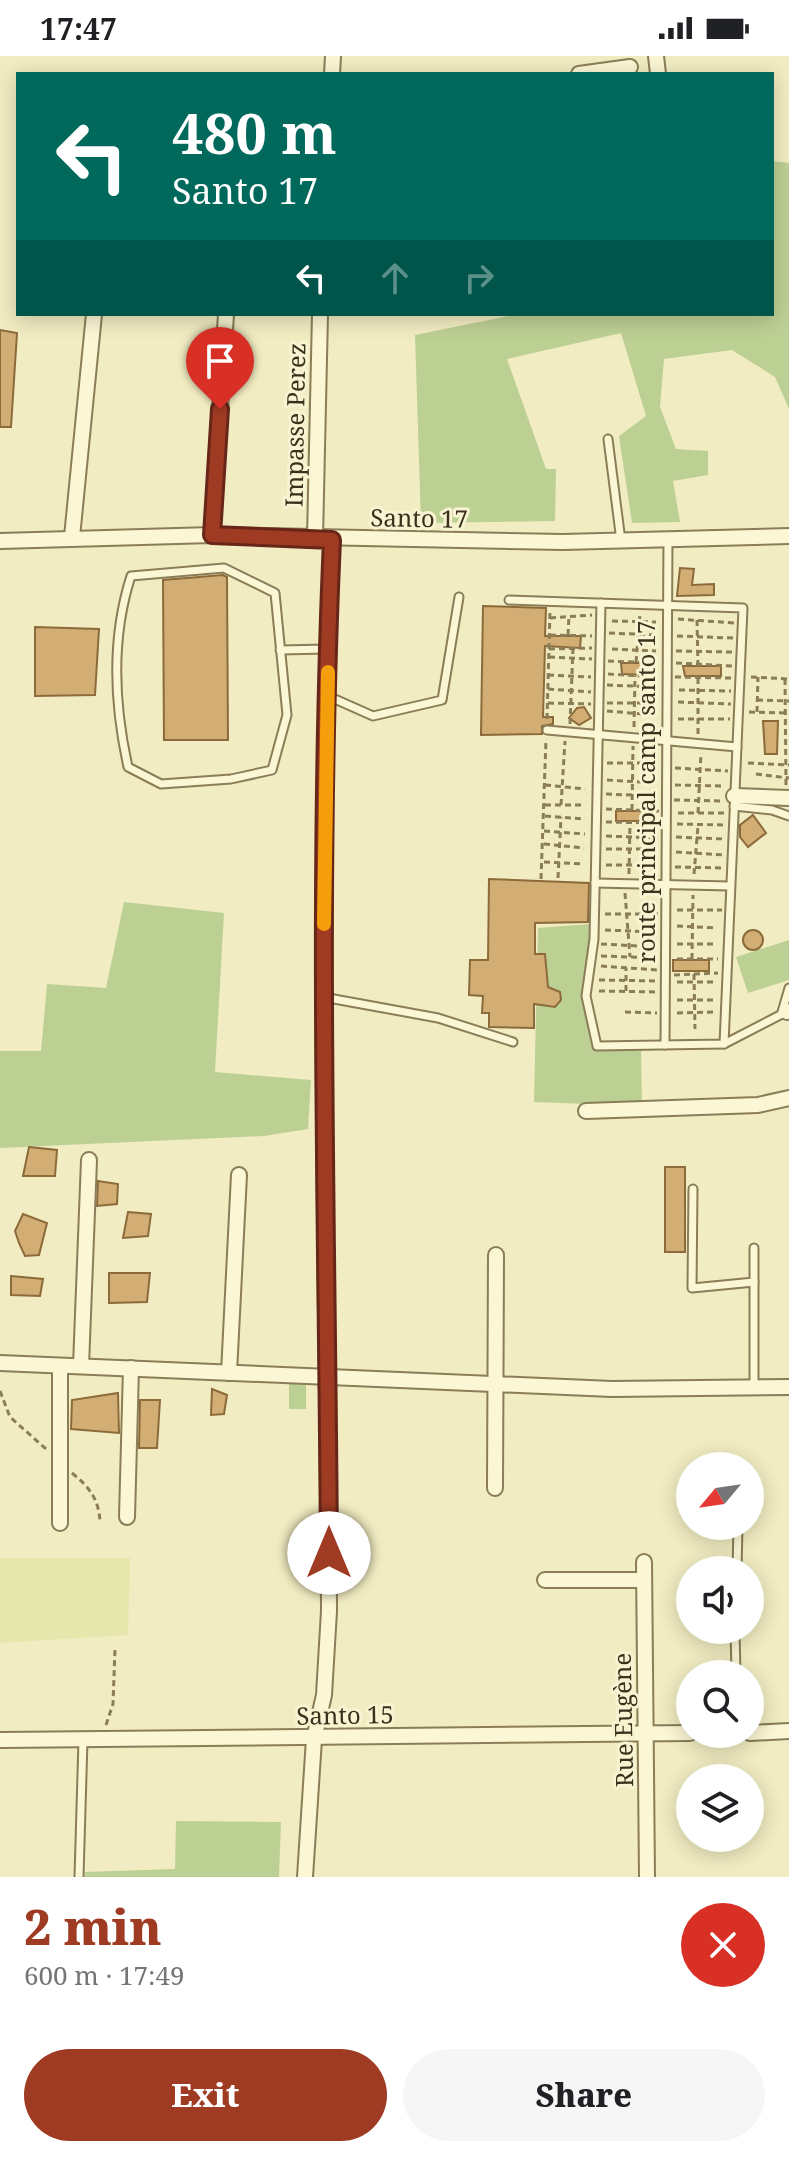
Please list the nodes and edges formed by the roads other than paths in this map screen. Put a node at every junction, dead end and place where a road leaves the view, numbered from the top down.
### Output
1 (630, 67) dead end
2 (594, 72) edge
3 (94, 316) edge
4 (226, 316) edge
5 (320, 316) edge
6 (608, 439) dead end
7 (212, 535) junction
8 (789, 536) edge
9 (72, 537) junction
10 (315, 538) junction
11 (668, 539) junction
12 (332, 540) junction
13 (0, 541) edge
14 (621, 541) junction
15 (459, 597) dead end
16 (509, 600) dead end
17 (601, 603) junction
18 (668, 605) junction
19 (327, 649) junction
20 (280, 650) junction
21 (328, 696) junction
22 (547, 730) dead end
23 (598, 734) junction
24 (667, 741) junction
25 (737, 747) junction
26 (788, 798) edge
27 (734, 801) junction
28 (789, 816) edge
29 (595, 883) junction
30 (666, 884) junction
31 (730, 886) junction
32 (789, 988) edge
33 (323, 997) junction
34 (786, 1012) edge
35 (513, 1042) dead end
36 (724, 1044) junction
37 (665, 1045) junction
38 (789, 1098) edge
39 (586, 1111) dead end
40 (89, 1160) dead end
41 (239, 1175) dead end
42 (693, 1189) dead end
43 (754, 1248) dead end
44 (496, 1255) dead end
45 (754, 1282) junction
46 (0, 1363) edge
47 (60, 1366) junction
48 (81, 1366) junction
49 (131, 1368) junction
50 (229, 1373) junction
51 (328, 1377) junction
52 (494, 1384) junction
53 (754, 1387) junction
54 (789, 1387) edge
55 (495, 1488) dead end
56 (127, 1517) dead end
57 (60, 1523) dead end
58 (644, 1562) dead end
59 (545, 1580) dead end
60 (644, 1580) junction
61 (789, 1731) edge
62 (764, 1732) edge
63 (676, 1733) edge
64 (646, 1734) junction
65 (314, 1739) junction
66 (0, 1740) edge
67 (83, 1740) junction
68 (79, 1877) edge
69 (305, 1877) edge
70 (647, 1877) edge

1 - 2 street
3 - 9 street
4 - 7 street
5 - 10 street, Impasse Perez
6 - 14 lane
7 - 9 street, Santo 17
7 - 10 street, Santo 17
8 - 11 street, Santo 17
9 - 13 street, Santo 17
10 - 12 street, Santo 17
11 - 14 street, Santo 17
11 - 18 lane, route principal camp santo 17
12 - 14 street, Santo 17
12 - 19 street
15 - 21 lane
16 - 17 lane
17 - 18 lane
17 - 23 lane
18 - 24 lane, route principal camp santo 17
18 - 25 lane
19 - 20 lane
19 - 21 street
20 - 20 lane
21 - 33 street
22 - 23 lane
23 - 24 lane
23 - 29 lane
24 - 25 lane
24 - 30 lane, route principal camp santo 17
25 - 27 lane
26 - 27 street
27 - 28 lane
27 - 31 lane
29 - 30 lane
29 - 37 lane
30 - 31 lane
30 - 37 lane, route principal camp santo 17
31 - 36 lane
32 - 34 lane
33 - 35 lane
33 - 51 street
34 - 36 lane
36 - 37 lane
38 - 39 street
40 - 48 street
41 - 50 street
42 - 45 lane
43 - 45 lane
44 - 52 street
45 - 53 lane
46 - 47 street
47 - 48 street
47 - 57 street
48 - 49 street
49 - 50 street
49 - 56 street
50 - 51 street
51 - 52 street
51 - 65 street
52 - 53 street
52 - 55 street
53 - 54 street
58 - 60 street, Rue Eugène
59 - 60 street
60 - 64 street, Rue Eugène
61 - 62 street
63 - 64 street, Santo 15
64 - 65 street, Santo 15
64 - 70 street, Rue Eugène
65 - 67 street, Santo 15
65 - 69 street
66 - 67 street, Santo 15
67 - 68 lane

